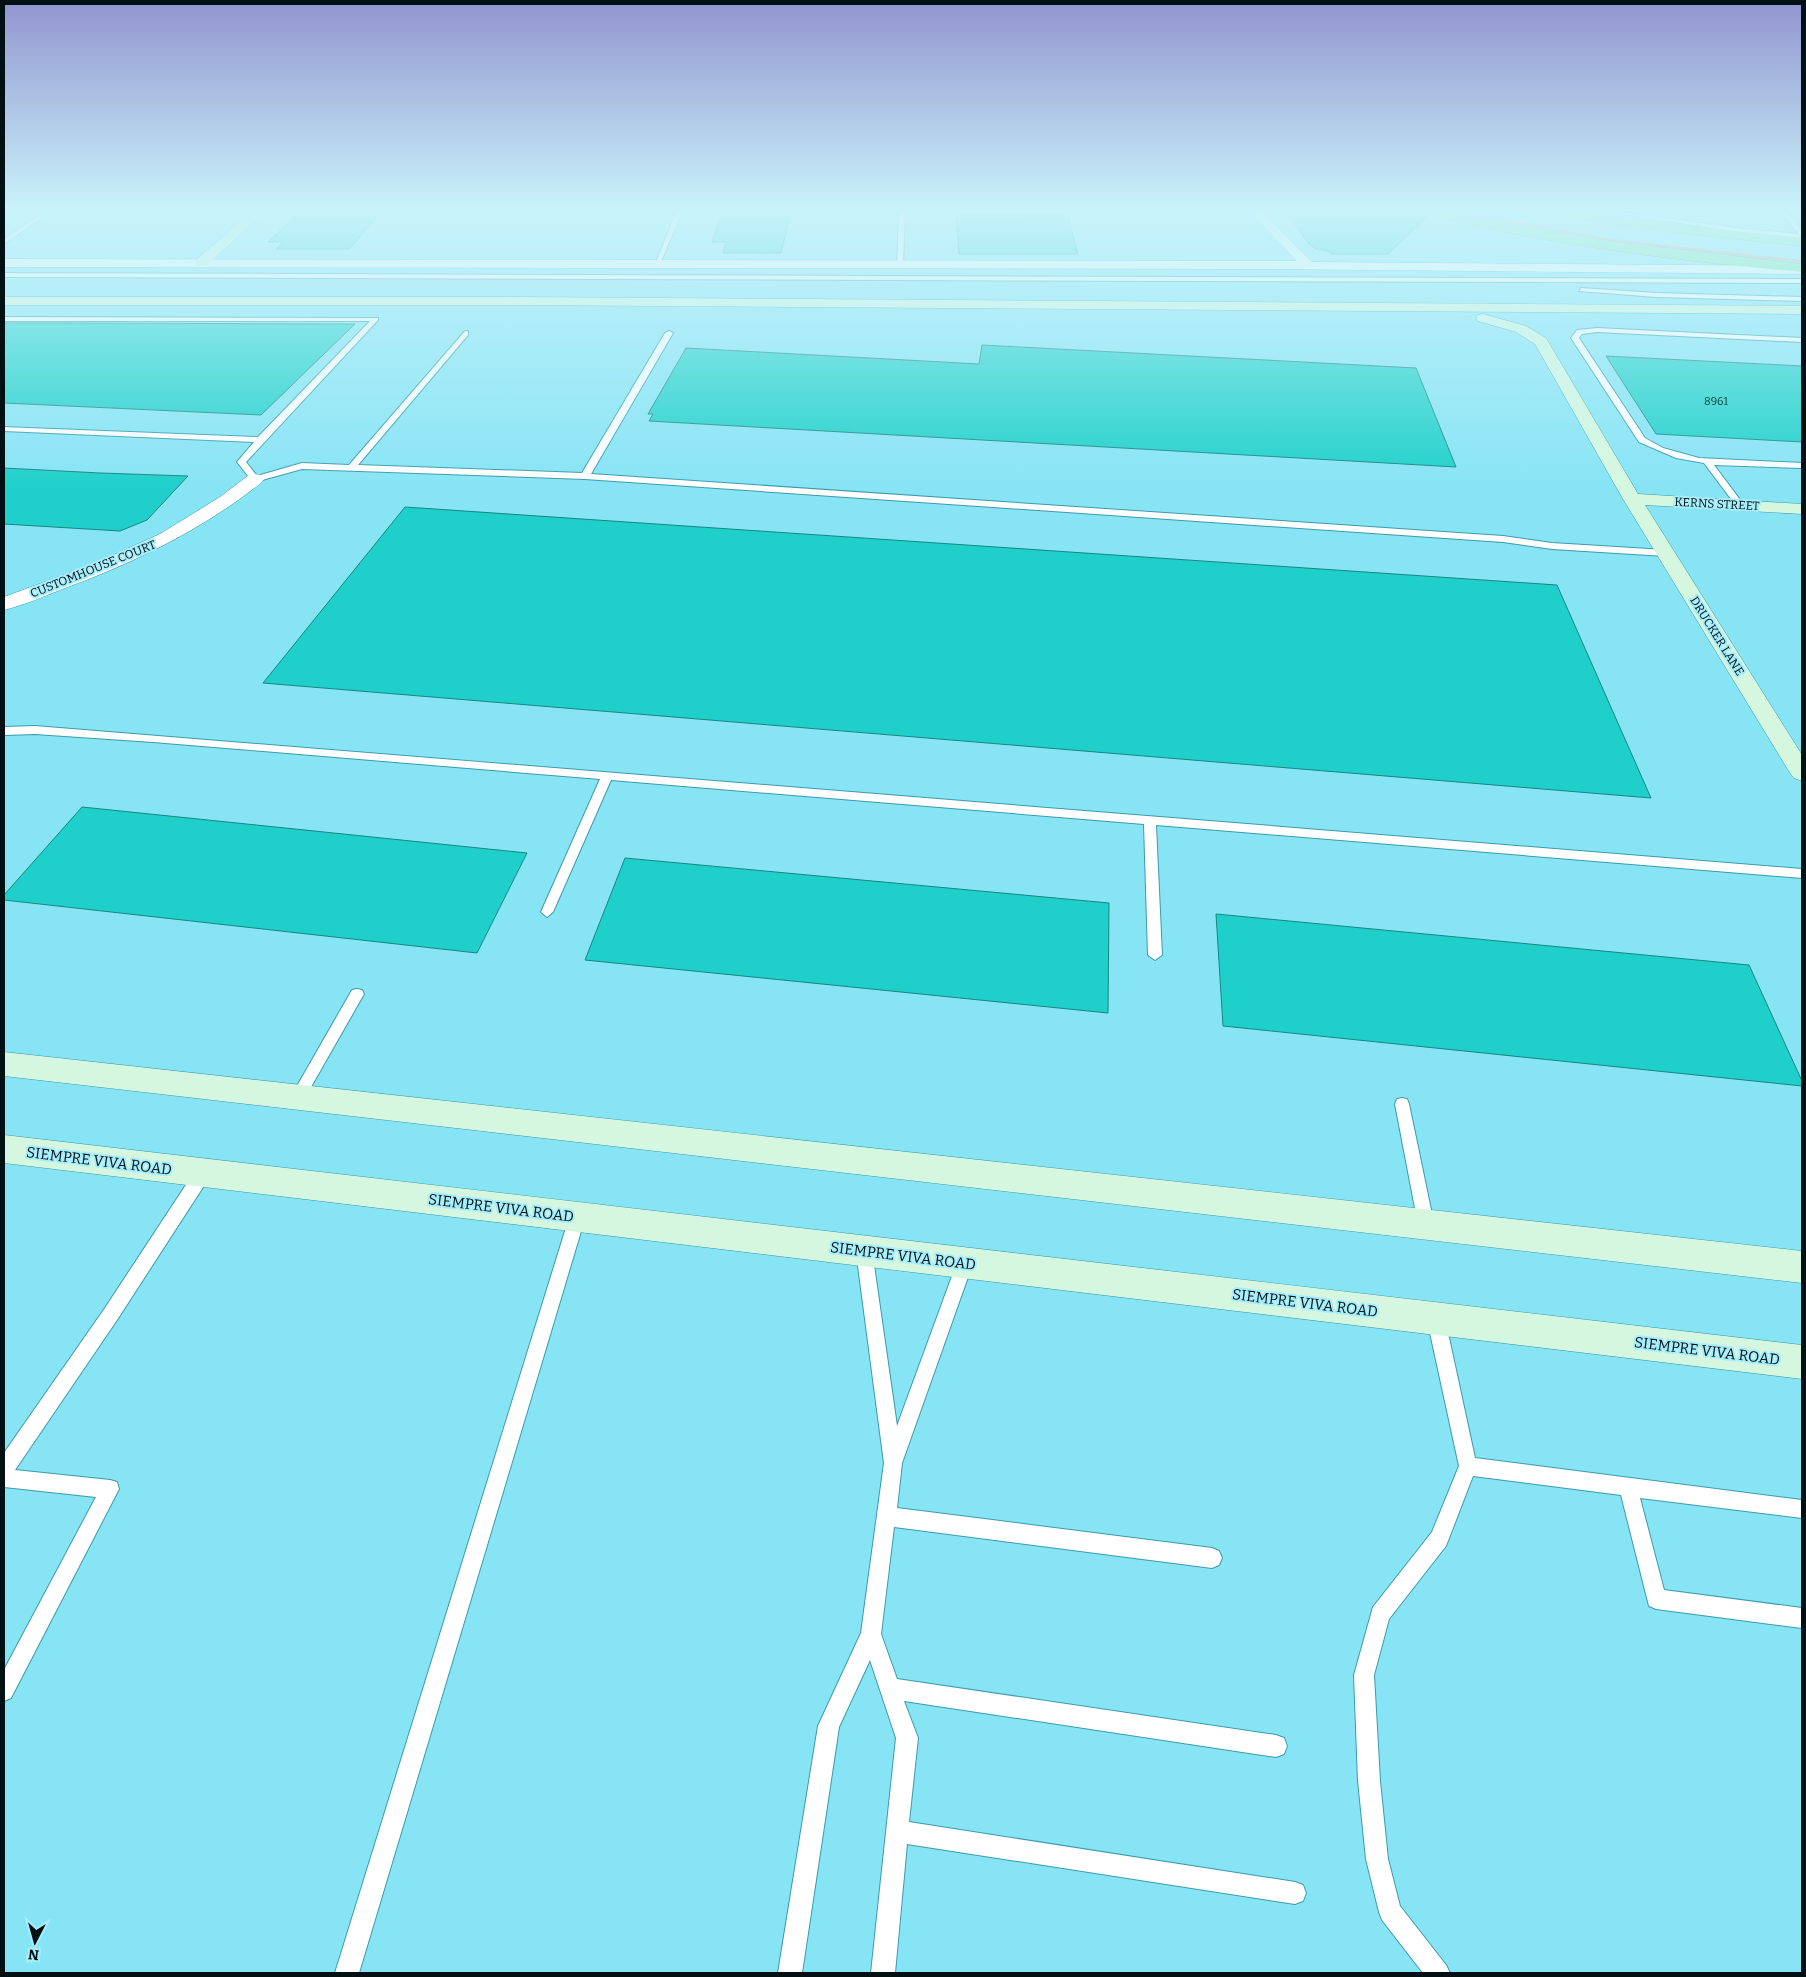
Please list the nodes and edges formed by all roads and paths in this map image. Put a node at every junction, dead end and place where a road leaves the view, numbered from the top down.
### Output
1 (940, 304) edge
2 (4, 308) edge
3 (1410, 308) junction
4 (1802, 310) edge
5 (1465, 315) junction
6 (1802, 318) edge
7 (4, 319) edge
8 (465, 333) dead end
9 (669, 333) dead end
10 (1802, 340) edge
11 (4, 429) edge
12 (260, 440) junction
13 (1706, 460) junction
14 (1802, 466) edge
15 (351, 468) junction
16 (585, 476) junction
17 (255, 479) junction
18 (1632, 499) junction
19 (1740, 506) junction
20 (1802, 509) edge
21 (1665, 553) junction
22 (4, 604) edge
23 (4, 730) edge
24 (1802, 773) edge
25 (607, 776) junction
26 (1150, 820) junction
27 (1802, 874) edge
28 (547, 912) dead end
29 (1155, 954) dead end
30 (356, 994) dead end
31 (4, 1064) edge
32 (298, 1097) junction
33 (1402, 1104) dead end
34 (4, 1150) edge
35 (203, 1173) junction
36 (578, 1218) junction
37 (1426, 1224) junction
38 (864, 1251) junction
39 (966, 1263) junction
40 (1802, 1267) edge
41 (1436, 1319) junction
42 (1802, 1362) edge
43 (893, 1463) junction
44 (1468, 1466) junction
45 (4, 1470) edge
46 (4, 1478) edge
47 (1628, 1486) junction
48 (1802, 1509) edge
49 (886, 1516) junction
50 (1212, 1558) dead end
51 (1802, 1618) edge
52 (870, 1634) junction
53 (890, 1688) junction
54 (4, 1691) edge
55 (1276, 1746) dead end
56 (898, 1831) junction
57 (1295, 1893) dead end
58 (348, 1973) edge
59 (790, 1973) edge
60 (883, 1973) edge
61 (1438, 1973) edge

1 - 3 main road
2 - 5 main road
3 - 4 main road
3 - 5 main road
5 - 6 main road
5 - 18 main road, DRUCKER LANE
7 - 12 lane
8 - 15 lane
9 - 16 lane
10 - 13 lane
11 - 12 lane
12 - 17 lane
13 - 14 lane
13 - 19 lane
15 - 16 lane
15 - 17 lane
16 - 21 lane
17 - 22 street, CUSTOMHOUSE COURT
18 - 19 main road, KERNS STREET
18 - 21 main road, DRUCKER LANE
19 - 20 main road, KERNS STREET
21 - 24 main road, DRUCKER LANE
23 - 25 lane
25 - 26 lane
25 - 28 lane
26 - 27 lane
26 - 29 lane
30 - 32 lane
31 - 32 main road
32 - 37 main road
33 - 37 lane
34 - 35 main road, SIEMPRE VIVA ROAD
35 - 36 main road, SIEMPRE VIVA ROAD
35 - 45 lane
36 - 38 main road, SIEMPRE VIVA ROAD
36 - 58 lane
37 - 40 main road
38 - 39 main road, SIEMPRE VIVA ROAD
38 - 43 lane
39 - 41 main road, SIEMPRE VIVA ROAD
39 - 43 lane
41 - 42 main road, SIEMPRE VIVA ROAD
41 - 44 lane
43 - 49 lane
44 - 47 lane
44 - 61 lane
46 - 54 lane
47 - 48 lane
47 - 51 lane
49 - 50 lane
49 - 52 lane
52 - 53 lane
52 - 59 lane
53 - 55 lane
53 - 56 lane
56 - 57 lane
56 - 60 lane

